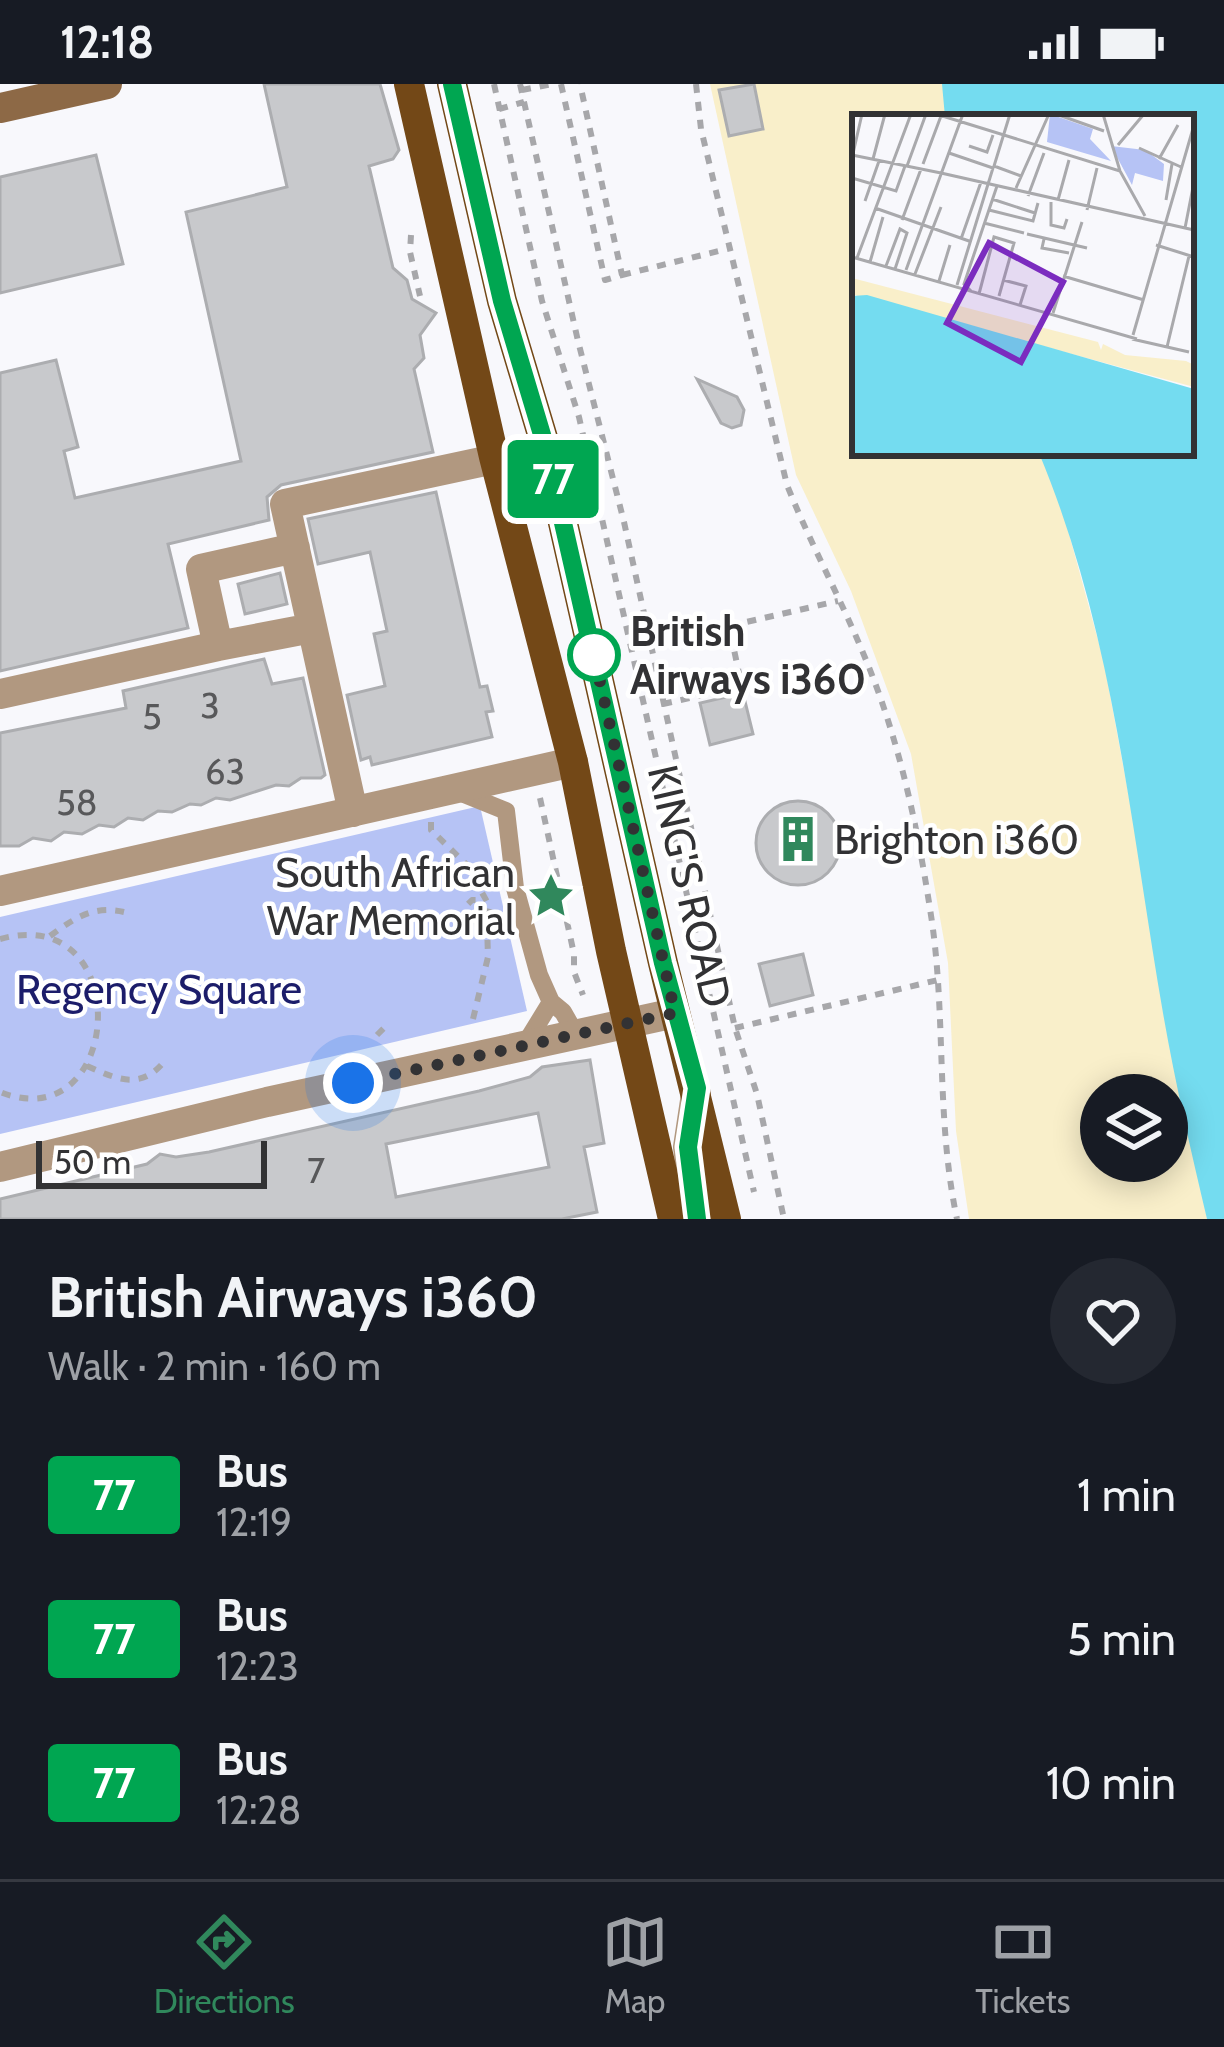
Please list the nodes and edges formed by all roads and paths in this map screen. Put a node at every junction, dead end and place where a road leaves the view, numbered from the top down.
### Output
1 (107, 84) edge
2 (410, 84) edge
3 (452, 84) edge
4 (494, 84) edge
5 (557, 84) edge
6 (580, 84) edge
7 (696, 84) edge
8 (521, 87) edge
9 (524, 102) junction
10 (0, 108) edge
11 (499, 109) junction
12 (479, 113) dead end
13 (731, 248) junction
14 (622, 275) junction
15 (546, 448) junction
16 (494, 457) junction
17 (295, 548) junction
18 (840, 601) junction
19 (312, 628) junction
20 (218, 646) junction
21 (0, 694) edge
22 (663, 704) junction
23 (572, 762) junction
24 (537, 770) junction
25 (450, 790) junction
26 (353, 812) junction
27 (430, 821) dead end
28 (338, 869) dead end
29 (352, 874) dead end
30 (0, 891) edge
31 (483, 900) junction
32 (707, 908) junction
33 (691, 911) junction
34 (128, 913) dead end
35 (487, 922) junction
36 (50, 936) junction
37 (0, 939) edge
38 (574, 972) dead end
39 (938, 980) junction
40 (550, 1002) junction
41 (675, 1013) junction
42 (473, 1019) dead end
43 (629, 1022) junction
44 (388, 1024) dead end
45 (735, 1028) junction
46 (575, 1033) junction
47 (377, 1035) dead end
48 (524, 1046) junction
49 (163, 1063) dead end
50 (88, 1066) junction
51 (697, 1088) junction
52 (0, 1091) edge
53 (84, 1147) junction
54 (0, 1156) edge
55 (0, 1167) edge
56 (755, 1199) dead end
57 (673, 1219) edge
58 (697, 1219) edge
59 (726, 1219) edge
60 (784, 1219) edge
61 (956, 1219) edge

1 - 10 street
2 - 16 main road, KING'S ROAD
3 - 15 main road, KING'S ROAD
4 - 11 path
5 - 8 path
5 - 14 path
6 - 14 path
7 - 13 path
8 - 9 path
9 - 11 path
9 - 22 path
11 - 12 path
11 - 33 path
13 - 14 path
13 - 18 path
15 - 16 street
15 - 41 main road, KING'S ROAD
16 - 17 street
16 - 23 main road, KING'S ROAD
17 - 19 street
17 - 20 street
18 - 22 path
18 - 39 path
19 - 20 street
19 - 26 street
20 - 21 street
22 - 32 path
23 - 24 street
23 - 43 main road, KING'S ROAD
24 - 25 street
24 - 38 path
25 - 26 street
25 - 40 lane
26 - 30 street
27 - 31 path
28 - 29 path
31 - 35 path
31 - 35 path
32 - 33 path
32 - 45 path
33 - 56 path
34 - 36 path
35 - 42 path
36 - 37 path
36 - 50 path
39 - 45 path
39 - 61 path
40 - 46 lane
40 - 48 lane
41 - 43 street
41 - 51 main road, KING'S ROAD
43 - 46 street
43 - 57 main road, KING'S ROAD
44 - 47 path
45 - 60 path
46 - 48 street
48 - 53 street
49 - 50 path
50 - 52 path
51 - 58 street
51 - 59 main road, KING'S ROAD
53 - 54 lane
53 - 55 street

